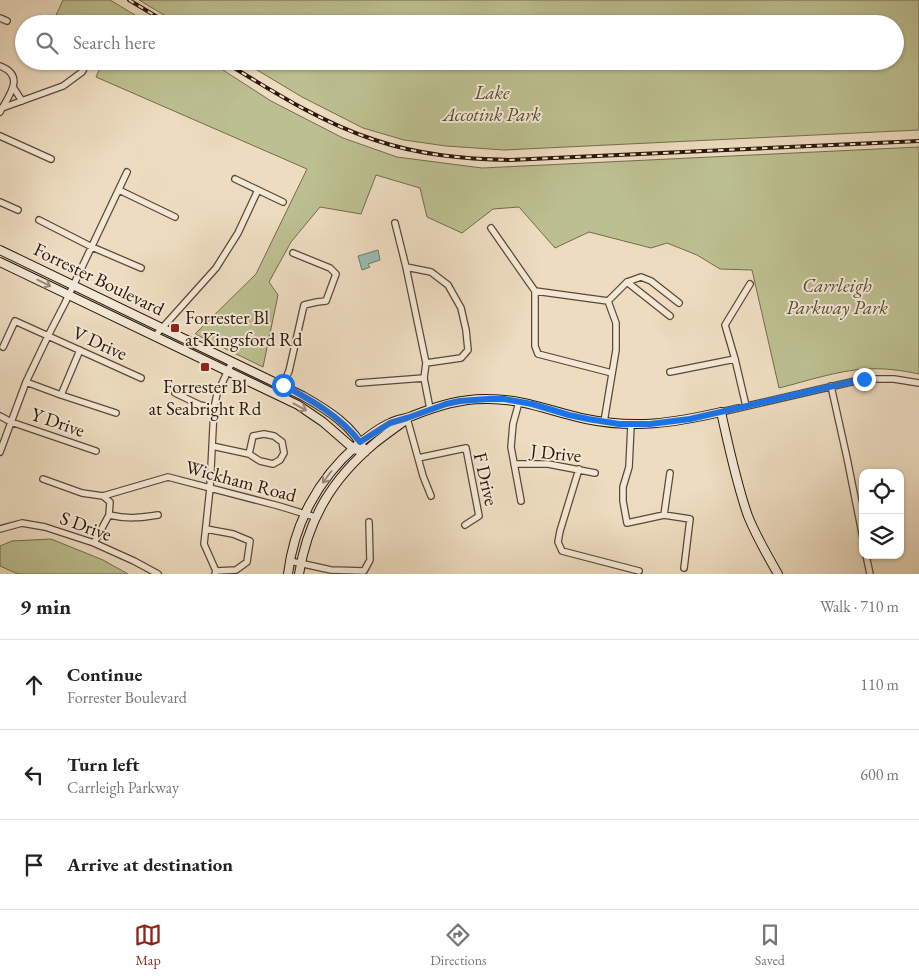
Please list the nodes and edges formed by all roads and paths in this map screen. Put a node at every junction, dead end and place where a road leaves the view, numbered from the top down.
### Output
1 (0, 18) edge
2 (7, 21) dead end
3 (0, 66) edge
4 (83, 70) edge
5 (13, 87) junction
6 (22, 101) junction
7 (1, 110) edge
8 (0, 136) edge
9 (51, 159) dead end
10 (127, 172) dead end
11 (235, 179) dead end
12 (119, 190) junction
13 (258, 190) junction
14 (0, 202) edge
15 (283, 202) dead end
16 (18, 210) dead end
17 (175, 217) dead end
18 (39, 220) dead end
19 (395, 223) dead end
20 (491, 228) dead end
21 (92, 247) junction
22 (3, 252) edge
23 (293, 253) dead end
24 (1, 264) edge
25 (406, 266) junction
26 (141, 268) dead end
27 (627, 282) junction
28 (750, 284) dead end
29 (73, 285) junction
30 (535, 291) junction
31 (68, 296) junction
32 (608, 301) junction
33 (679, 303) dead end
34 (670, 316) dead end
35 (162, 327) junction
36 (48, 336) junction
37 (155, 336) junction
38 (4, 347) dead end
39 (80, 350) junction
40 (735, 359) junction
41 (232, 362) junction
42 (426, 363) junction
43 (228, 372) junction
44 (612, 372) junction
45 (670, 372) dead end
46 (141, 378) dead end
47 (424, 378) junction
48 (26, 382) junction
49 (359, 383) dead end
50 (919, 383) edge
51 (283, 385) junction
52 (831, 386) junction
53 (175, 393) dead end
54 (61, 395) junction
55 (278, 395) junction
56 (519, 402) junction
57 (746, 406) junction
58 (214, 408) junction
59 (430, 409) junction
60 (721, 412) junction
61 (116, 413) dead end
62 (0, 416) edge
63 (407, 418) junction
64 (11, 422) junction
65 (604, 422) junction
66 (631, 425) junction
67 (360, 442) junction
68 (212, 446) junction
69 (354, 448) junction
70 (96, 451) dead end
71 (0, 452) edge
72 (364, 452) junction
73 (249, 454) junction
74 (418, 458) junction
75 (514, 464) junction
76 (579, 469) junction
77 (595, 473) dead end
78 (670, 473) dead end
79 (43, 478) dead end
80 (210, 488) junction
81 (103, 496) junction
82 (431, 496) dead end
83 (521, 501) dead end
84 (305, 514) junction
85 (109, 515) junction
86 (158, 515) dead end
87 (664, 515) junction
88 (315, 517) junction
89 (859, 518) edge
90 (368, 522) dead end
91 (465, 525) dead end
92 (0, 529) edge
93 (206, 529) junction
94 (94, 543) junction
95 (867, 559) edge
96 (290, 561) junction
97 (301, 563) junction
98 (684, 568) dead end
99 (639, 571) dead end
100 (216, 573) edge
101 (158, 574) edge
102 (288, 574) edge
103 (299, 574) edge
104 (778, 574) edge
105 (870, 574) edge

1 - 2 street
3 - 5 street
4 - 6 street
5 - 6 street
5 - 7 street
6 - 7 street
8 - 9 street
10 - 12 street
11 - 13 street
12 - 17 street
12 - 21 street
13 - 15 street
13 - 35 street
14 - 16 street
18 - 21 street
19 - 25 street
20 - 30 street
21 - 26 street
21 - 29 street
22 - 24 street
22 - 29 street, Forrester Boulevard
23 - 51 street
24 -> 31 street, Forrester Boulevard
25 - 42 street
25 - 42 street
27 - 32 street
27 - 33 street
27 - 34 street
28 - 40 street
29 - 31 street
29 - 35 street, Forrester Boulevard
30 - 32 street
30 - 44 street
31 - 36 street
31 - 37 street, Forrester Boulevard
32 - 44 street
35 - 37 street
35 - 41 street, Forrester Boulevard
36 - 38 street, V Drive
36 - 39 street, V Drive
36 - 48 street
37 - 43 street, Forrester Boulevard
39 - 46 street, V Drive
39 - 54 street
40 - 45 street
40 - 57 street
41 - 43 street
41 - 51 street, Forrester Boulevard
42 - 47 street
43 - 55 street, Forrester Boulevard
43 - 58 street
44 - 65 street
47 - 49 street
47 - 59 street
48 - 54 street
48 - 64 street
50 - 52 street
51 - 55 street
51 - 67 street, Forrester Boulevard
52 - 57 street
52 - 89 street
53 - 58 street
54 - 61 street
55 -> 69 street, Forrester Boulevard
56 - 59 street
56 - 65 street
56 - 75 street
57 - 60 street
58 - 68 street
59 - 63 street
60 - 66 street
60 - 104 street
62 - 64 street, Y Drive
63 - 67 street
63 - 72 street
63 - 74 street
64 - 70 street, Y Drive
64 - 71 street
65 - 66 street
66 - 87 street
67 - 69 street
67 - 72 street, Forrester Boulevard
68 - 73 street
68 - 80 street
69 - 72 street, Forrester Boulevard
69 -> 84 street
72 - 88 street
73 - 73 street
74 - 82 street
74 - 91 street, F Drive
75 - 76 street, J Drive
75 - 83 street
76 - 77 street, J Drive
76 - 99 street
78 - 87 street
79 - 81 street, Wickham Road
80 - 81 street, Wickham Road
80 - 84 street, Wickham Road
80 - 93 street
81 - 85 street
84 - 88 street, Wickham Road
84 - 96 street
85 - 86 street
85 - 94 street
87 - 98 street
88 - 97 street
90 - 97 street
92 - 94 street, S Drive
93 - 100 street
93 - 100 street
94 - 101 street, S Drive
95 - 105 street
96 - 97 street
96 - 102 street
97 - 103 street

